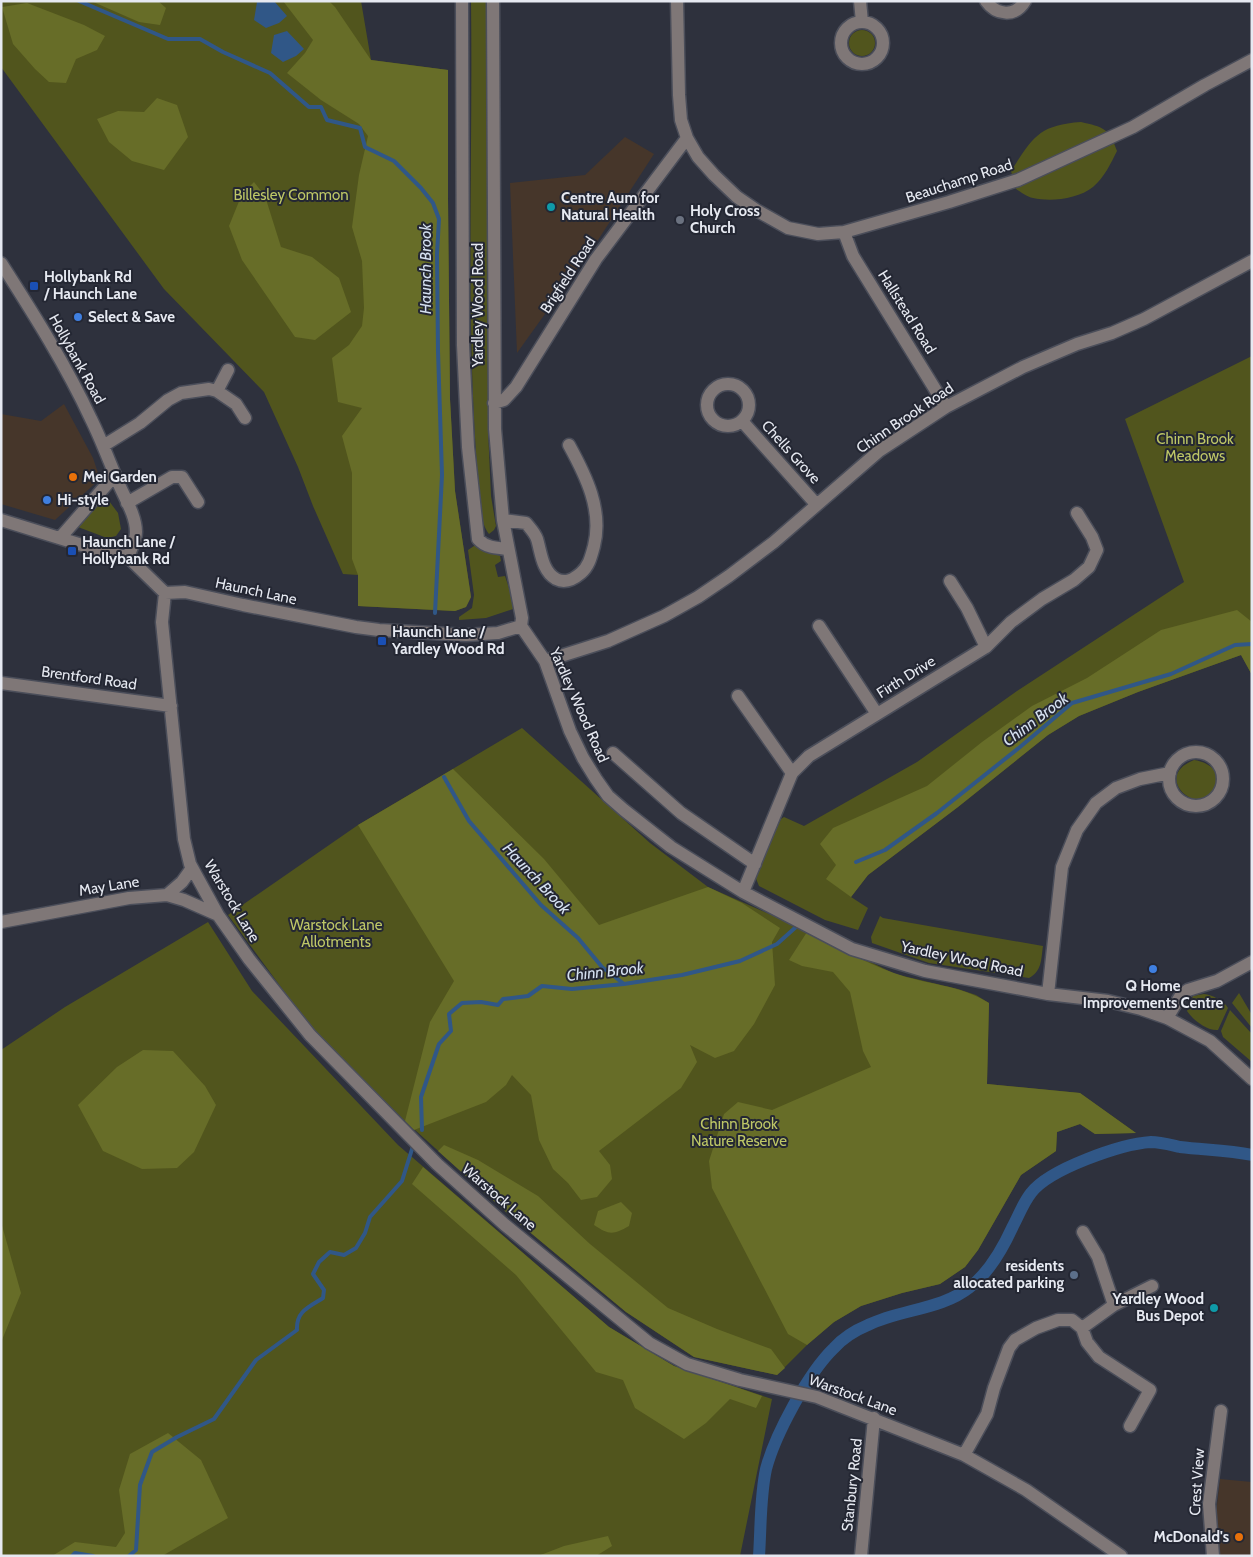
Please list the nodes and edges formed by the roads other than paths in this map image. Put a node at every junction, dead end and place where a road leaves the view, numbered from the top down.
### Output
1 (462, 1) edge
2 (493, 1) edge
3 (678, 1) edge
4 (860, 1) edge
5 (986, 1) edge
6 (1024, 1) edge
7 (862, 22) dead end
8 (1252, 60) edge
9 (687, 138) junction
10 (844, 232) junction
11 (1252, 261) edge
12 (1, 264) edge
13 (228, 370) dead end
14 (217, 391) junction
15 (494, 403) junction
16 (946, 407) junction
17 (245, 418) dead end
18 (742, 421) dead end
19 (569, 445) dead end
20 (103, 446) junction
21 (115, 475) junction
22 (198, 502) dead end
23 (127, 503) junction
24 (816, 504) junction
25 (1077, 513) dead end
26 (1, 520) edge
27 (503, 520) junction
28 (60, 538) junction
29 (508, 549) junction
30 (128, 557) junction
31 (950, 581) dead end
32 (164, 593) junction
33 (521, 626) junction
34 (819, 626) dead end
35 (986, 647) junction
36 (545, 661) junction
37 (1, 683) edge
38 (738, 696) dead end
39 (171, 706) junction
40 (877, 714) junction
41 (613, 753) dead end
42 (792, 773) junction
43 (1170, 773) junction
44 (755, 864) junction
45 (192, 868) junction
46 (742, 892) junction
47 (167, 895) junction
48 (218, 915) junction
49 (1, 922) edge
50 (1252, 962) edge
51 (1048, 994) junction
52 (1167, 1018) junction
53 (1252, 1079) edge
54 (1083, 1232) dead end
55 (1152, 1286) dead end
56 (1114, 1305) junction
57 (1082, 1328) junction
58 (1221, 1411) dead end
59 (874, 1418) junction
60 (1130, 1426) dead end
61 (964, 1456) junction
62 (1118, 1555) edge
63 (861, 1556) edge
64 (1213, 1556) edge

1 - 29 street
2 - 15 street, Yardley Wood Road
3 - 9 street, Beauchamp Road
4 - 7 street
5 - 6 street
8 - 10 street, Beauchamp Road
9 - 10 street, Beauchamp Road
9 - 15 street, Brigfield Road
10 - 16 street, Hallstead Road
11 - 16 street, Chinn Brook Road
12 - 20 street, Hollybank Road
13 - 14 street
14 - 17 street
14 - 20 street
15 - 27 street, Yardley Wood Road
16 - 24 street, Chinn Brook Road
18 - 24 street, Chells Grove
19 - 27 street
20 - 21 street, Hollybank Road
21 - 23 street, Hollybank Road
21 - 28 street
22 - 23 street
23 - 30 street, Hollybank Road
24 - 36 street, Chinn Brook Road
25 - 35 street, Firth Drive
26 - 28 street
27 - 29 street, Yardley Wood Road
28 - 30 street
29 - 33 street, Yardley Wood Road
30 - 32 street
31 - 35 street
32 - 33 street, Haunch Lane
32 - 39 street, Warstock Lane
33 - 36 street, Yardley Wood Road
34 - 40 street
35 - 40 street, Firth Drive
36 - 46 street, Yardley Wood Road
37 - 39 street, Brentford Road
38 - 42 street
39 - 45 street, Warstock Lane
40 - 42 street, Firth Drive
41 - 44 street
42 - 44 street, Firth Drive
43 - 43 street
43 - 51 street
44 - 46 street, Firth Drive
45 - 47 street
45 - 48 street, Warstock Lane
46 - 51 street, Yardley Wood Road
47 - 48 street, May Lane
47 - 49 street, May Lane
48 - 59 street, Warstock Lane
50 - 52 street
51 - 52 street, Yardley Wood Road
52 - 53 street, Yardley Wood Road
54 - 56 street
55 - 56 street
56 - 57 street
57 - 60 street
57 - 61 street
58 - 64 street, Crest View
59 - 61 street, Warstock Lane
59 - 63 street, Stanbury Road
61 - 62 street, Warstock Lane

